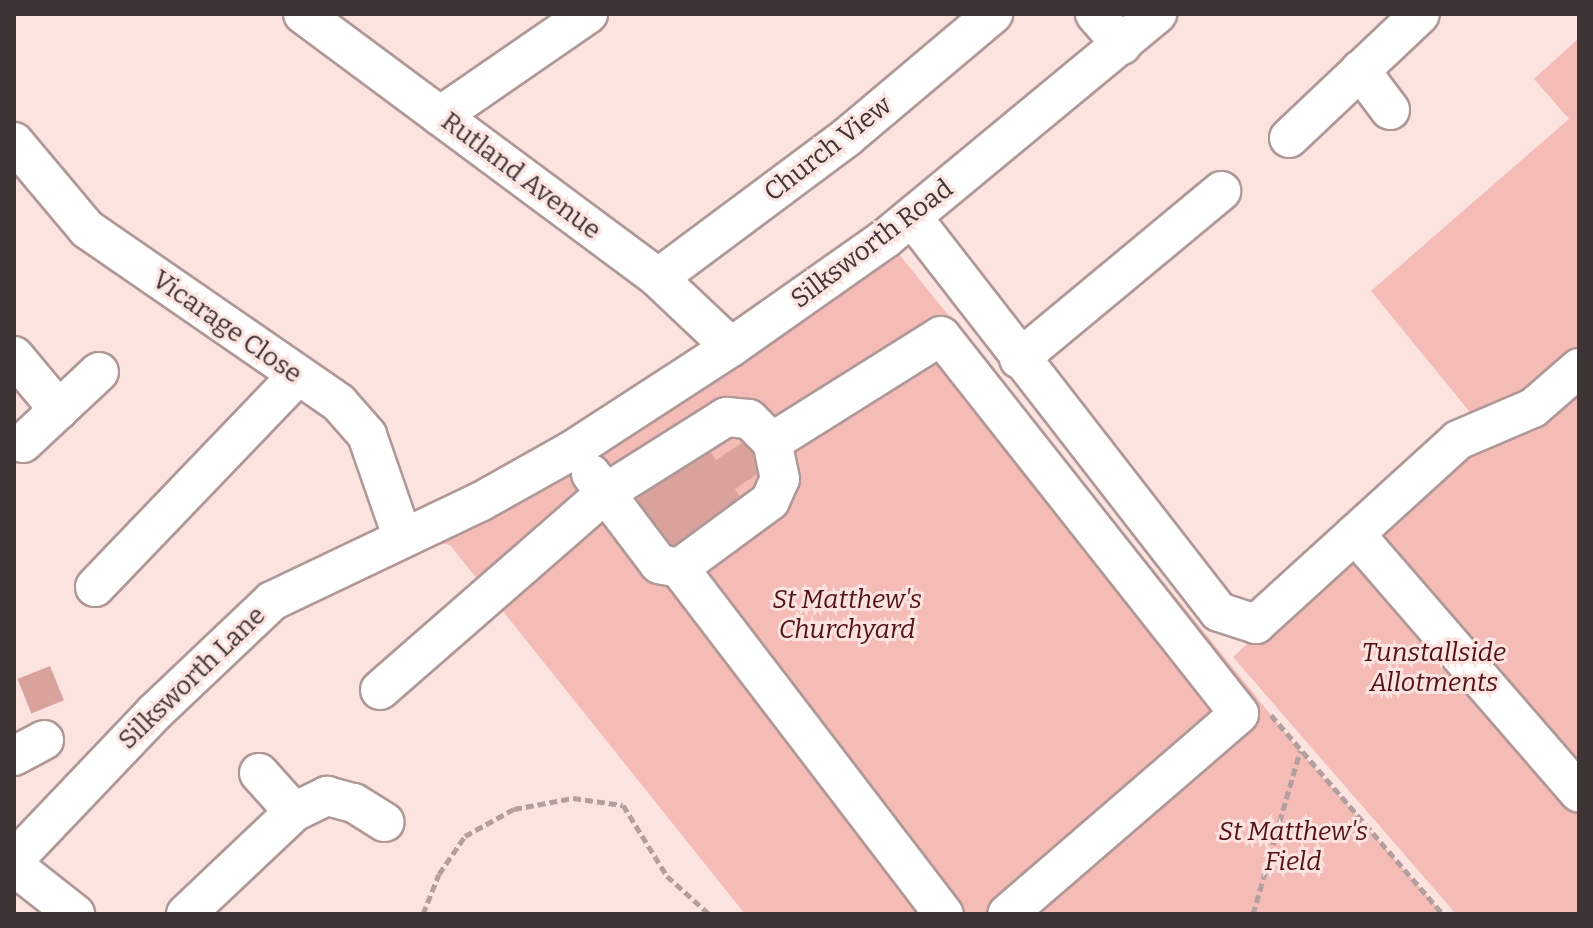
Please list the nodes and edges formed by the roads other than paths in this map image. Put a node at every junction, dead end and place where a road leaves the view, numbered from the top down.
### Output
1 (303, 14) edge
2 (588, 14) edge
3 (993, 14) edge
4 (1095, 14) edge
5 (1157, 14) edge
6 (1420, 14) edge
7 (1122, 45) junction
8 (1360, 70) junction
9 (1390, 110) dead end
10 (440, 116) junction
11 (1289, 138) dead end
12 (14, 142) edge
13 (1221, 191) dead end
14 (912, 217) junction
15 (658, 278) junction
16 (731, 347) junction
17 (14, 356) edge
18 (1019, 359) junction
19 (1579, 368) edge
20 (99, 372) dead end
21 (297, 376) junction
22 (59, 410) junction
23 (772, 442) junction
24 (23, 443) dead end
25 (571, 451) junction
26 (607, 492) junction
27 (1355, 534) junction
28 (402, 536) junction
29 (679, 568) junction
30 (95, 587) dead end
31 (380, 690) dead end
32 (259, 773) dead end
33 (1579, 793) edge
34 (294, 812) junction
35 (385, 822) dead end
36 (14, 863) edge
37 (75, 914) edge
38 (186, 914) edge
39 (944, 914) edge
40 (1007, 914) edge

1 - 10 street, Rutland Avenue
2 - 10 street
3 - 15 street, Church View
4 - 7 street
5 - 7 street, Silksworth Road
6 - 8 street
7 - 14 street, Silksworth Road
8 - 9 street
8 - 11 street
10 - 15 street, Rutland Avenue
12 - 21 street, Vicarage Close
13 - 18 street
14 - 16 street, Silksworth Road
14 - 18 street
15 - 16 street, Rutland Avenue
16 - 25 street, Silksworth Road
17 - 22 street
18 - 27 street
19 - 27 street
20 - 22 street
21 - 28 street, Vicarage Close
21 - 30 street
22 - 24 street
23 - 26 street
23 - 29 street
23 - 40 street
25 - 26 street
25 - 28 street, Silksworth Lane
26 - 29 street
26 - 31 street
27 - 33 street
28 - 36 street, Silksworth Lane
29 - 39 street
32 - 34 street
34 - 35 street
34 - 38 street
36 - 37 street

